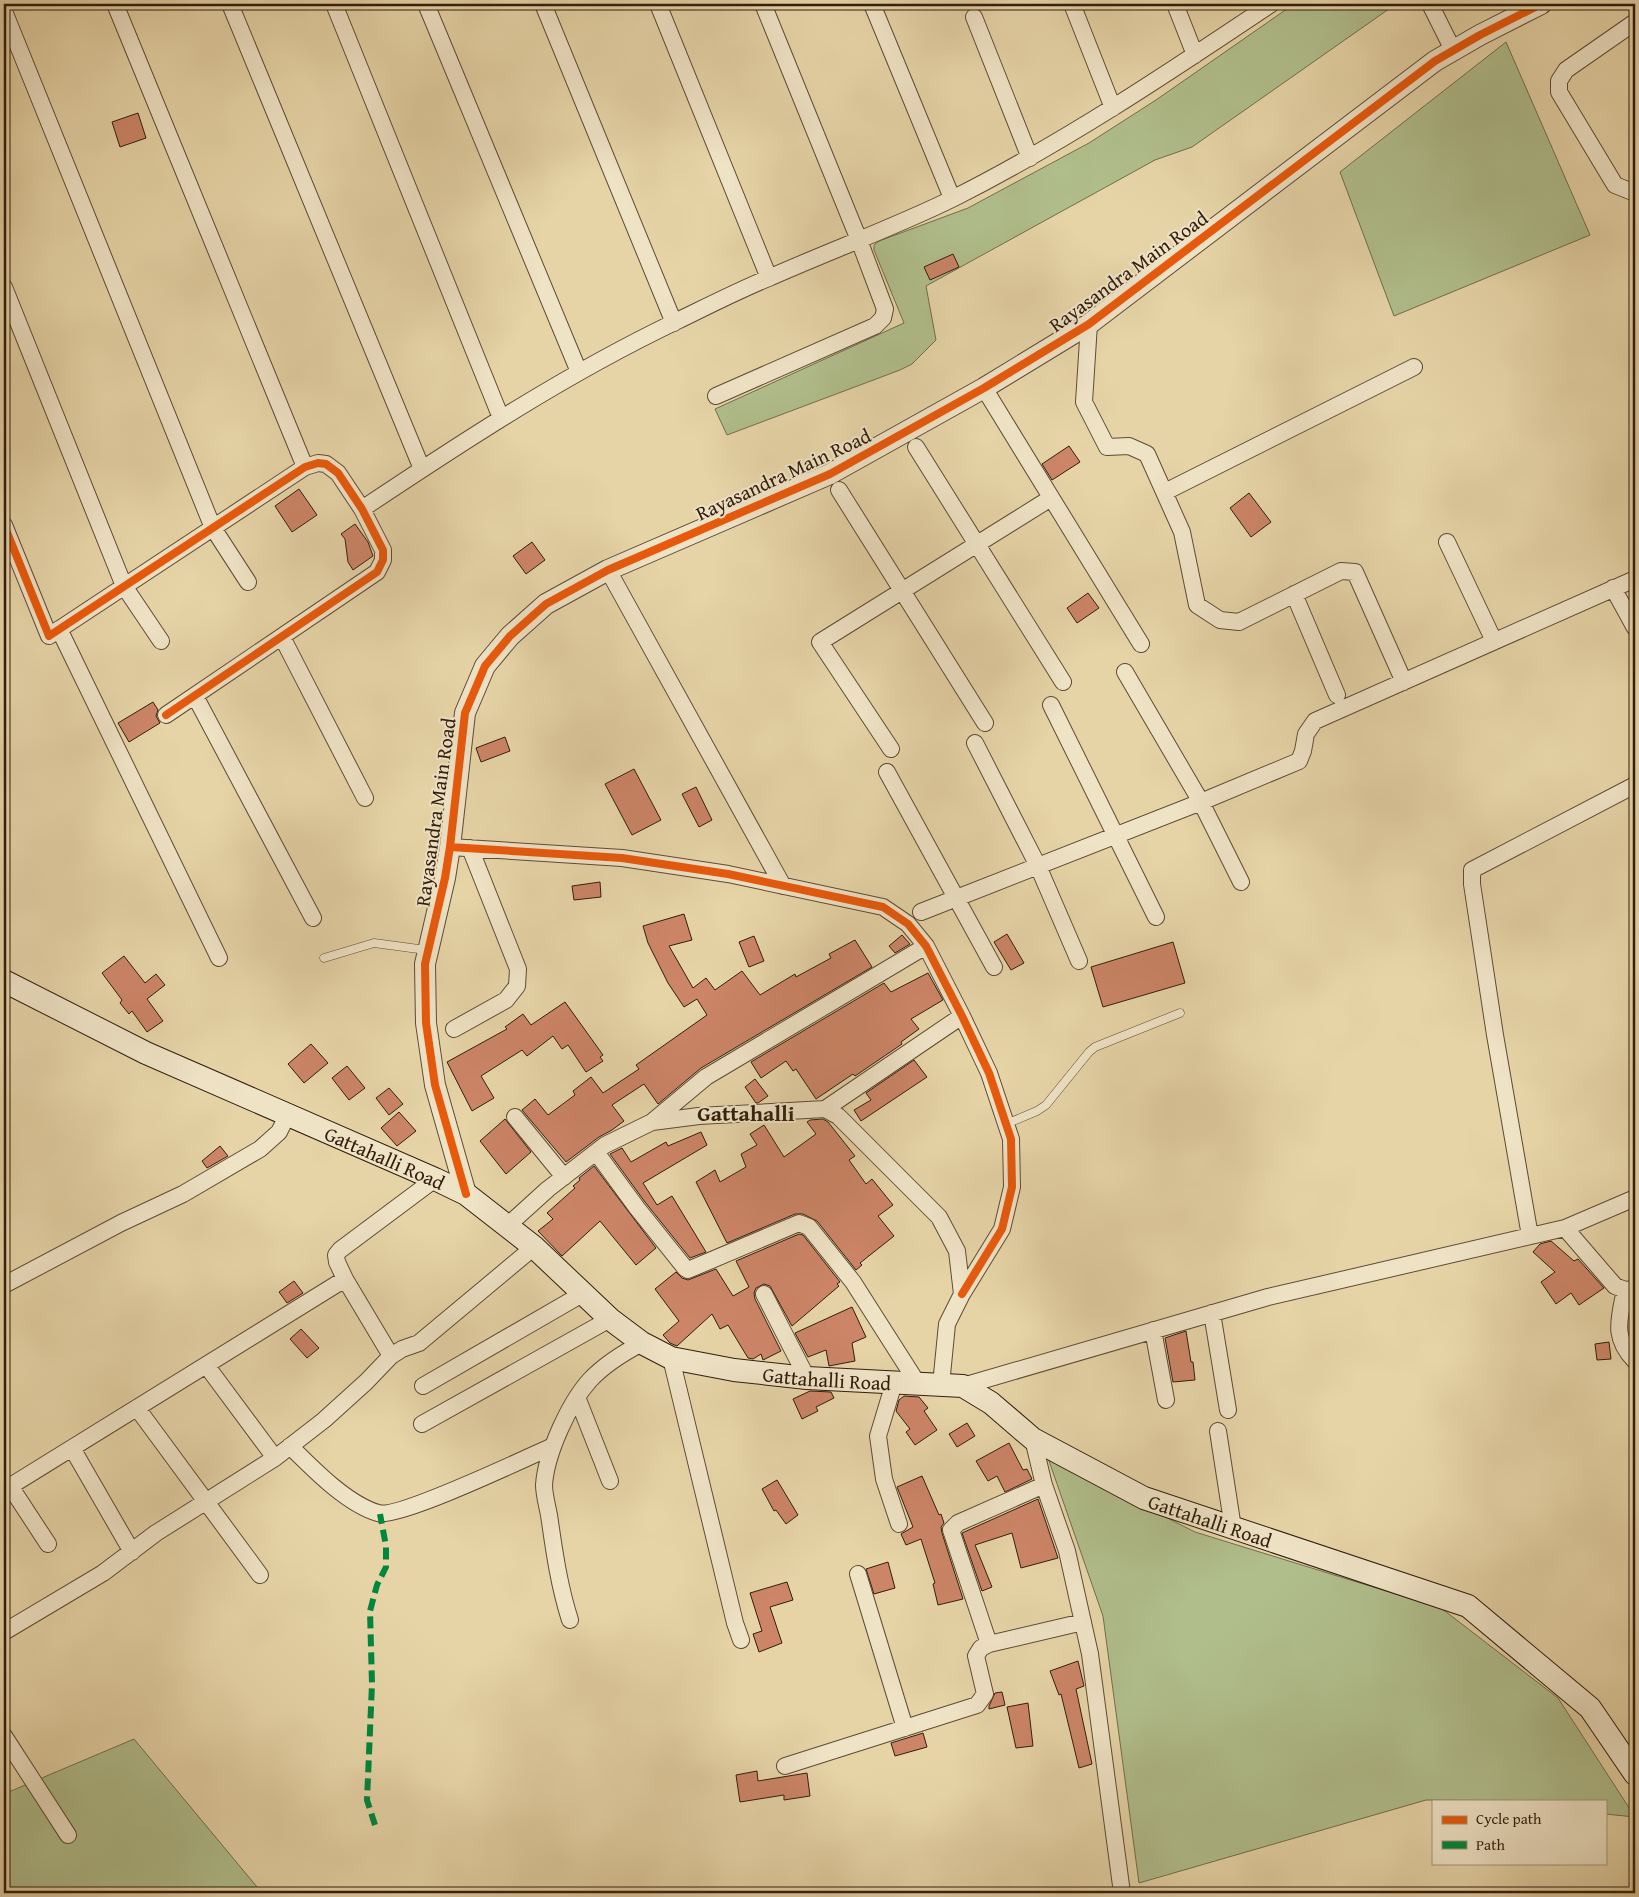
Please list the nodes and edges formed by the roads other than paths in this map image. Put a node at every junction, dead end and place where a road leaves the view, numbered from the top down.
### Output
1 (115, 4) edge
2 (230, 4) edge
3 (334, 4) edge
4 (426, 4) edge
5 (543, 4) edge
6 (658, 4) edge
7 (763, 4) edge
8 (872, 4) edge
9 (1072, 4) edge
10 (1175, 4) edge
11 (1270, 4) edge
12 (1430, 4) edge
13 (1541, 4) edge
14 (4, 11) edge
15 (974, 17) dead end
16 (1635, 22) edge
17 (1453, 50) junction
18 (1195, 55) junction
19 (1113, 108) junction
20 (1030, 158) junction
21 (1635, 193) edge
22 (952, 198) junction
23 (859, 240) junction
24 (769, 278) junction
25 (4, 287) edge
26 (674, 323) junction
27 (1089, 324) junction
28 (1414, 367) dead end
29 (579, 372) junction
30 (984, 388) junction
31 (716, 396) dead end
32 (501, 418) junction
33 (916, 447) dead end
34 (305, 468) junction
35 (422, 469) junction
36 (839, 490) dead end
37 (1165, 492) junction
38 (1051, 498) junction
39 (362, 509) junction
40 (4, 525) edge
41 (213, 528) junction
42 (1446, 542) dead end
43 (976, 544) junction
44 (608, 570) junction
45 (1635, 578) edge
46 (248, 582) dead end
47 (124, 586) junction
48 (1613, 588) junction
49 (902, 590) junction
50 (1294, 594) junction
51 (1635, 628) edge
52 (59, 629) junction
53 (282, 637) junction
54 (1494, 641) junction
55 (162, 642) dead end
56 (1141, 644) dead end
57 (1125, 672) dead end
58 (1063, 682) dead end
59 (1404, 682) junction
60 (1337, 695) dead end
61 (195, 696) junction
62 (1051, 705) dead end
63 (166, 715) dead end
64 (985, 723) dead end
65 (975, 743) dead end
66 (891, 749) dead end
67 (887, 772) dead end
68 (1635, 785) edge
69 (365, 798) dead end
70 (1201, 802) junction
71 (1116, 835) junction
72 (450, 847) junction
73 (470, 848) junction
74 (1038, 866) junction
75 (1241, 882) dead end
76 (783, 886) junction
77 (956, 898) junction
78 (921, 912) dead end
79 (1156, 917) dead end
80 (313, 918) dead end
81 (926, 946) junction
82 (428, 950) junction
83 (219, 958) dead end
84 (324, 958) dead end
85 (1079, 961) dead end
86 (994, 967) dead end
87 (4, 981) edge
88 (1180, 1013) dead end
89 (962, 1016) junction
90 (454, 1029) dead end
91 (826, 1109) junction
92 (288, 1114) junction
93 (515, 1117) dead end
94 (652, 1122) junction
95 (1006, 1124) junction
96 (596, 1152) junction
97 (564, 1177) junction
98 (435, 1179) junction
99 (466, 1194) junction
100 (1635, 1198) edge
101 (506, 1227) junction
102 (1565, 1228) junction
103 (1530, 1236) junction
104 (534, 1247) junction
105 (345, 1278) junction
106 (4, 1285) edge
107 (1630, 1290) edge
108 (584, 1293) junction
109 (764, 1294) dead end
110 (962, 1294) junction
111 (1212, 1313) junction
112 (610, 1319) junction
113 (1153, 1330) junction
114 (642, 1342) junction
115 (391, 1356) junction
116 (670, 1358) junction
117 (1635, 1361) edge
118 (206, 1364) junction
119 (807, 1378) junction
120 (894, 1382) junction
121 (918, 1384) junction
122 (941, 1384) junction
123 (423, 1386) dead end
124 (963, 1386) junction
125 (577, 1397) junction
126 (1166, 1400) dead end
127 (136, 1408) junction
128 (1228, 1410) dead end
129 (422, 1424) dead end
130 (1218, 1431) dead end
131 (1033, 1439) junction
132 (290, 1446) junction
133 (553, 1446) junction
134 (72, 1448) junction
135 (274, 1458) junction
136 (610, 1481) dead end
137 (1044, 1485) junction
138 (7, 1488) edge
139 (206, 1503) junction
140 (899, 1524) dead end
141 (1233, 1528) junction
142 (48, 1544) dead end
143 (132, 1552) junction
144 (858, 1574) dead end
145 (260, 1576) dead end
146 (570, 1620) dead end
147 (1083, 1622) junction
148 (4, 1632) edge
149 (741, 1640) dead end
150 (989, 1644) junction
151 (905, 1728) junction
152 (4, 1736) edge
153 (785, 1766) dead end
154 (1635, 1774) edge
155 (68, 1835) dead end
156 (1122, 1893) edge

1 - 34 street
2 - 35 street
3 - 32 street
4 - 29 street
5 - 26 street
6 - 24 street
7 - 23 street
8 - 22 street
9 - 19 street
10 - 18 street
11 - 18 street
12 - 17 street
13 - 17 street, Rayasandra Main Road
14 - 41 street
15 - 20 street
16 - 21 street
17 - 27 street, Rayasandra Main Road
18 - 19 street
19 - 20 street
20 - 22 street
22 - 23 street
23 - 24 street
23 - 31 street
24 - 26 street
25 - 47 street
26 - 29 street
27 - 30 street, Rayasandra Main Road
27 - 37 street
28 - 37 street
29 - 32 street
30 - 38 street
30 - 44 street, Rayasandra Main Road
32 - 35 street
33 - 43 street
34 - 39 street
34 - 41 street
35 - 39 street
36 - 49 street
37 - 50 street
38 - 43 street
38 - 56 street
39 - 53 street
40 - 52 street
41 - 46 street
41 - 47 street
42 - 54 street
43 - 49 street
43 - 58 street
44 - 72 street, Rayasandra Main Road
44 - 76 street
45 - 48 street
47 - 52 street
47 - 55 street
48 - 51 street
48 - 54 street
49 - 64 street
49 - 66 street
50 - 59 street
50 - 60 street
52 - 83 street
53 - 61 street
53 - 69 street
54 - 59 street
57 - 70 street
59 - 70 street
61 - 63 street
61 - 80 street
62 - 71 street
65 - 74 street
67 - 77 street
68 - 103 street
70 - 71 street
70 - 75 street
71 - 74 street
71 - 79 street
72 - 73 street
72 - 82 street, Rayasandra Main Road
73 - 76 street
73 - 90 street
74 - 77 street
74 - 85 street
76 - 81 street
77 - 78 street
77 - 86 street
81 - 89 street
81 - 94 street
82 - 84 lane
82 - 99 street, Rayasandra Main Road
87 - 92 main road, Gattahalli Road
88 - 95 lane
89 - 91 street
89 - 95 street
91 - 94 street
91 - 110 street
92 - 98 main road, Gattahalli Road
92 - 106 street
93 - 97 street
94 - 96 street
95 - 110 street
96 - 97 street
96 - 121 street
97 - 101 street
98 - 99 main road, Gattahalli Road
98 - 105 street
99 - 101 main road, Gattahalli Road
100 - 102 street
101 - 104 main road, Gattahalli Road
102 - 103 street
102 - 107 street
103 - 111 street
104 - 108 main road, Gattahalli Road
104 - 115 street
105 - 115 street
105 - 118 street
107 - 117 street
108 - 112 main road, Gattahalli Road
108 - 123 street
109 - 119 street
110 - 122 street
111 - 113 street
111 - 128 street
112 - 114 main road, Gattahalli Road
112 - 129 street
113 - 124 street
113 - 126 street
114 - 116 main road, Gattahalli Road
114 - 125 street
115 - 132 street
116 - 119 main road, Gattahalli Road
116 - 149 street
118 - 127 street
118 - 135 street
119 - 120 main road, Gattahalli Road
120 - 121 main road, Gattahalli Road
120 - 140 street
121 - 122 main road, Gattahalli Road
122 - 124 main road, Gattahalli Road
124 - 131 main road, Gattahalli Road
125 - 133 street
125 - 136 street
127 - 134 street
127 - 139 street
130 - 141 street
131 - 137 street
131 - 141 main road, Gattahalli Road
132 - 133 street
132 - 135 street
133 - 146 street
134 - 138 street
134 - 143 street
135 - 139 street
137 - 147 street
137 - 150 street
138 - 142 street
139 - 143 street
139 - 145 street
141 - 154 main road, Gattahalli Road
143 - 148 street
144 - 151 street
147 - 150 street
147 - 156 street
150 - 151 street
151 - 153 street
152 - 155 street

